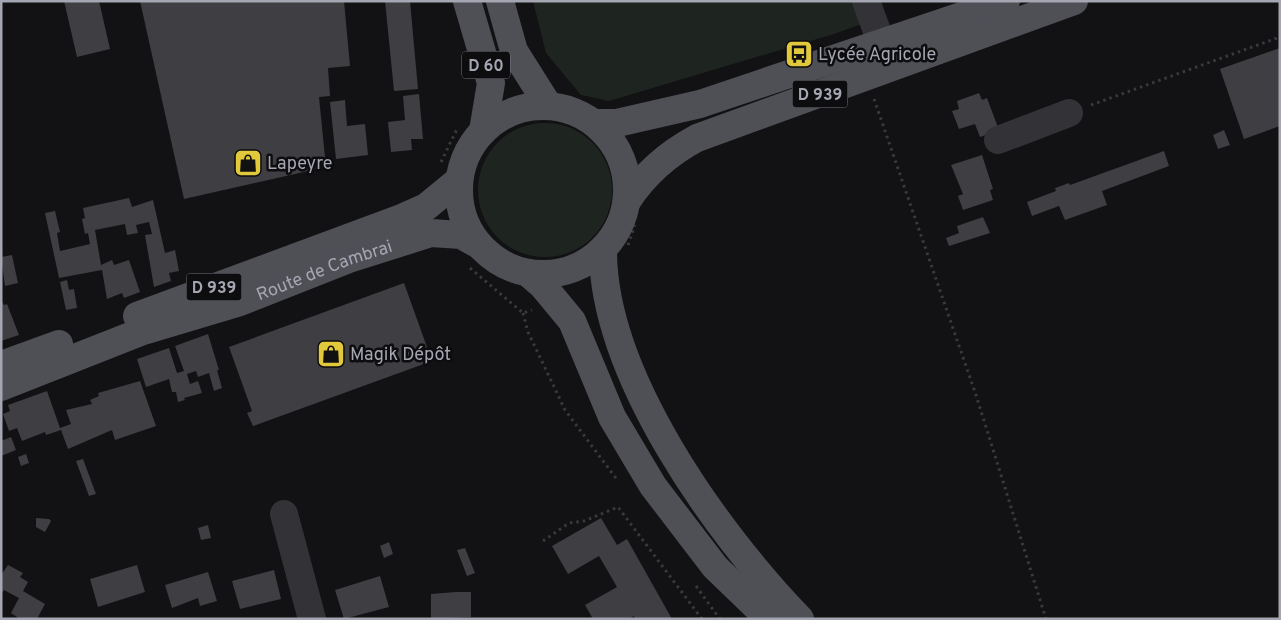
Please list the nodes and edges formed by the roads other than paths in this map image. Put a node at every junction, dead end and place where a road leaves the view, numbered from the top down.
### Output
1 (467, 1) edge
2 (500, 1) edge
3 (866, 1) edge
4 (1006, 1) edge
5 (1074, 1) edge
6 (881, 42) junction
7 (548, 105) junction
8 (1069, 113) road end
9 (595, 123) junction
10 (471, 127) junction
11 (998, 140) dead end
12 (448, 174) junction
13 (632, 211) junction
14 (614, 250) junction
15 (473, 254) junction
16 (528, 273) junction
17 (1, 365) edge
18 (1, 387) edge
19 (284, 514) dead end
20 (737, 591) junction
21 (312, 619) edge
22 (751, 619) edge
23 (769, 619) edge
24 (800, 619) edge

1 - 10 main road, D 60
2 - 7 main road, D 60
3 - 6 street
4 - 6 main road, D 939
5 - 13 main road, D 939
6 - 9 main road, D 939
7 - 9 main road
7 - 10 main road
8 - 11 street
9 - 13 main road
10 - 12 main road
12 - 15 main road
12 - 17 main road, Route de Cambrai / D 939
13 - 14 main road
14 - 16 main road
14 - 24 main road
15 - 16 main road
15 - 18 main road, Route de Cambrai / D 939
16 - 20 main road
19 - 21 street
20 - 22 street
20 - 23 main road

